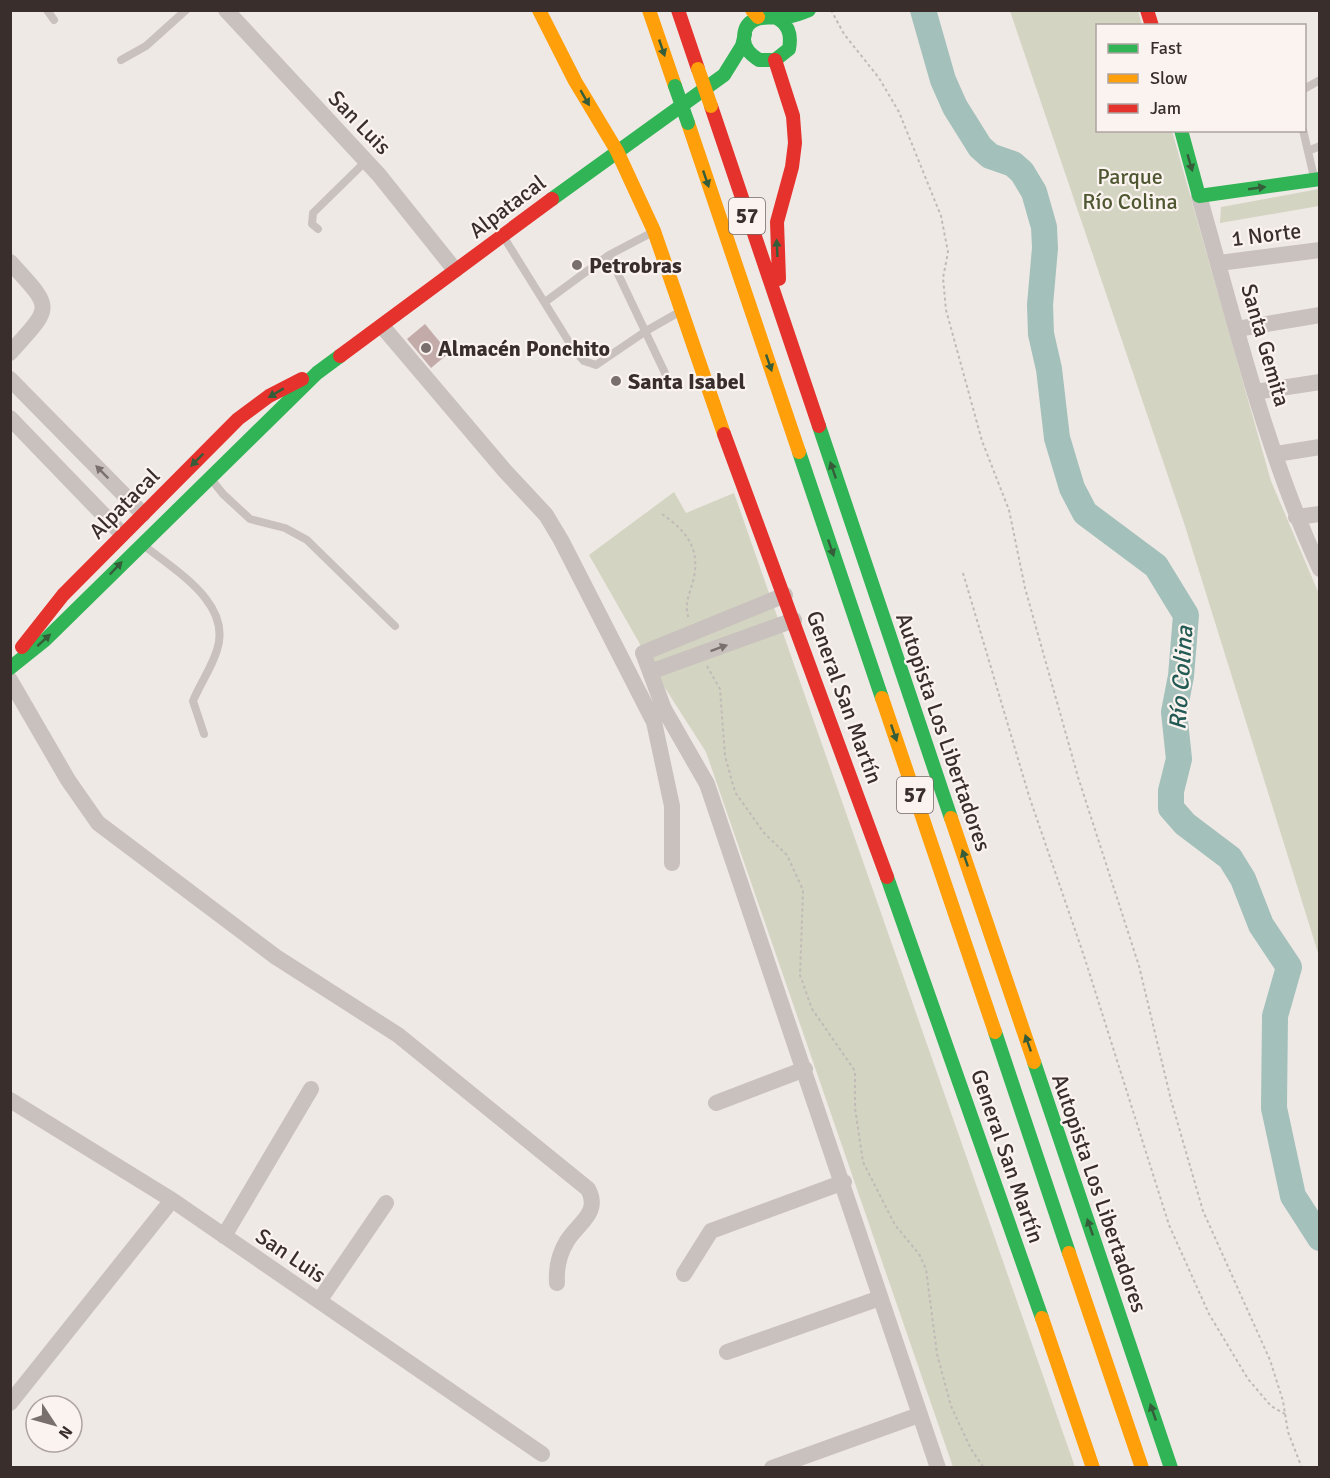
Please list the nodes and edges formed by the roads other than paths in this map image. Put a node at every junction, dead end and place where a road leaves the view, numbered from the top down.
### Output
1 (47, 10) edge
2 (186, 10) edge
3 (226, 10) edge
4 (539, 10) edge
5 (649, 10) edge
6 (678, 10) edge
7 (809, 10) edge
8 (816, 10) edge
9 (755, 14) edge
10 (773, 16) junction
11 (54, 21) dead end
12 (745, 34) junction
13 (789, 48) junction
14 (122, 60) dead end
15 (773, 61) junction
16 (724, 75) junction
17 (1320, 80) edge
18 (1306, 88) edge
19 (1182, 132) edge
20 (1303, 132) edge
21 (1320, 146) edge
22 (617, 151) junction
23 (1308, 151) junction
24 (366, 161) junction
25 (1317, 180) edge
26 (1199, 196) junction
27 (318, 229) dead end
28 (656, 230) junction
29 (502, 235) junction
30 (1320, 250) edge
31 (609, 255) junction
32 (10, 262) edge
33 (1219, 263) junction
34 (456, 270) junction
35 (545, 302) junction
36 (682, 311) junction
37 (1320, 315) edge
38 (381, 326) junction
39 (784, 327) junction
40 (1237, 329) junction
41 (646, 331) junction
42 (10, 353) edge
43 (317, 373) junction
44 (665, 373) dead end
45 (10, 379) edge
46 (1320, 382) edge
47 (1255, 392) junction
48 (10, 418) edge
49 (238, 419) junction
50 (254, 434) junction
51 (1320, 447) edge
52 (1276, 454) junction
53 (209, 476) junction
54 (143, 513) junction
55 (1320, 514) edge
56 (1296, 517) junction
57 (122, 534) junction
58 (141, 543) junction
59 (1320, 569) edge
60 (63, 595) junction
61 (785, 595) junction
62 (75, 610) junction
63 (795, 620) junction
64 (395, 626) dead end
65 (10, 666) edge
66 (650, 672) junction
67 (10, 680) edge
68 (204, 734) dead end
69 (672, 863) dead end
70 (805, 1069) junction
71 (311, 1089) dead end
72 (10, 1100) edge
73 (716, 1103) dead end
74 (844, 1182) junction
75 (172, 1200) junction
76 (386, 1203) dead end
77 (224, 1236) junction
78 (684, 1274) dead end
79 (556, 1282) dead end
80 (880, 1298) junction
81 (319, 1301) junction
82 (727, 1353) dead end
83 (10, 1404) edge
84 (920, 1415) junction
85 (542, 1454) dead end
86 (772, 1467) edge
87 (938, 1467) edge
88 (1093, 1467) edge
89 (1142, 1467) edge
90 (1171, 1467) edge

1 - 11 lane
2 - 14 lane
3 - 24 street, San Luis
4 -> 22 main road, General San Martín
5 -> 89 main road, 57, bridge
6 - 39 main road, Autopista Los Libertadores / 57, bridge
7 - 10 main road, Alpatacal
8 - 13 main road, Alpatacal
9 - 10 main road, Alpatacal
9 - 12 main road, Alpatacal
10 - 13 main road
12 - 15 main road
12 - 16 main road, Alpatacal
13 - 15 main road, Alpatacal
15 - 16 main road, Alpatacal
39 -> 15 main road
16 - 22 main road, Alpatacal
17 - 18 lane
19 -> 26 main road, Santa Gemita
20 - 23 lane
21 - 23 lane
22 - 28 main road, General San Martín
22 - 29 main road, Alpatacal
23 - 25 lane
24 - 27 lane
24 - 34 street, San Luis
26 -> 25 main road
26 - 33 street, Santa Gemita
28 - 31 lane
28 - 36 main road, General San Martín
29 - 34 main road, Alpatacal
29 - 35 lane
30 - 33 street, 1 Norte
31 - 35 lane
31 - 41 lane
32 - 42 street
33 - 40 street, Santa Gemita
34 - 38 main road, Alpatacal
35 - 41 lane
36 - 41 lane
36 - 61 main road, General San Martín
37 - 40 street
38 - 43 main road, Alpatacal
38 - 69 street
90 -> 39 main road, Autopista Los Libertadores / 57
40 - 47 street, Santa Gemita
41 - 44 lane
43 -> 49 main road, Alpatacal
43 - 50 main road, Alpatacal
54 -> 45 street
46 - 47 street
47 - 52 street, Santa Gemita
48 - 57 street
49 - 50 main road
49 -> 54 main road, Alpatacal
50 - 53 main road, Alpatacal
51 - 52 street
52 - 56 street, Santa Gemita
53 - 58 main road, Alpatacal
53 - 64 lane
54 - 57 main road, Alpatacal
55 - 56 street
56 - 59 street, Santa Gemita
57 - 60 main road, Alpatacal
62 -> 58 main road, Alpatacal
58 - 68 lane
60 - 62 main road
60 - 65 main road, Alpatacal
61 - 63 main road, General San Martín
61 - 66 street
65 -> 62 main road, Alpatacal
66 -> 63 street
63 - 88 main road, General San Martín
66 - 70 street
67 - 79 street
70 - 73 street
70 - 74 street
71 - 77 street
72 - 75 street, San Luis
74 - 78 street
74 - 80 street
75 - 77 street, San Luis
75 - 83 street
76 - 81 street
77 - 81 street, San Luis
80 - 82 street
80 - 84 street
81 - 85 street, San Luis
84 - 86 street
84 - 87 street

